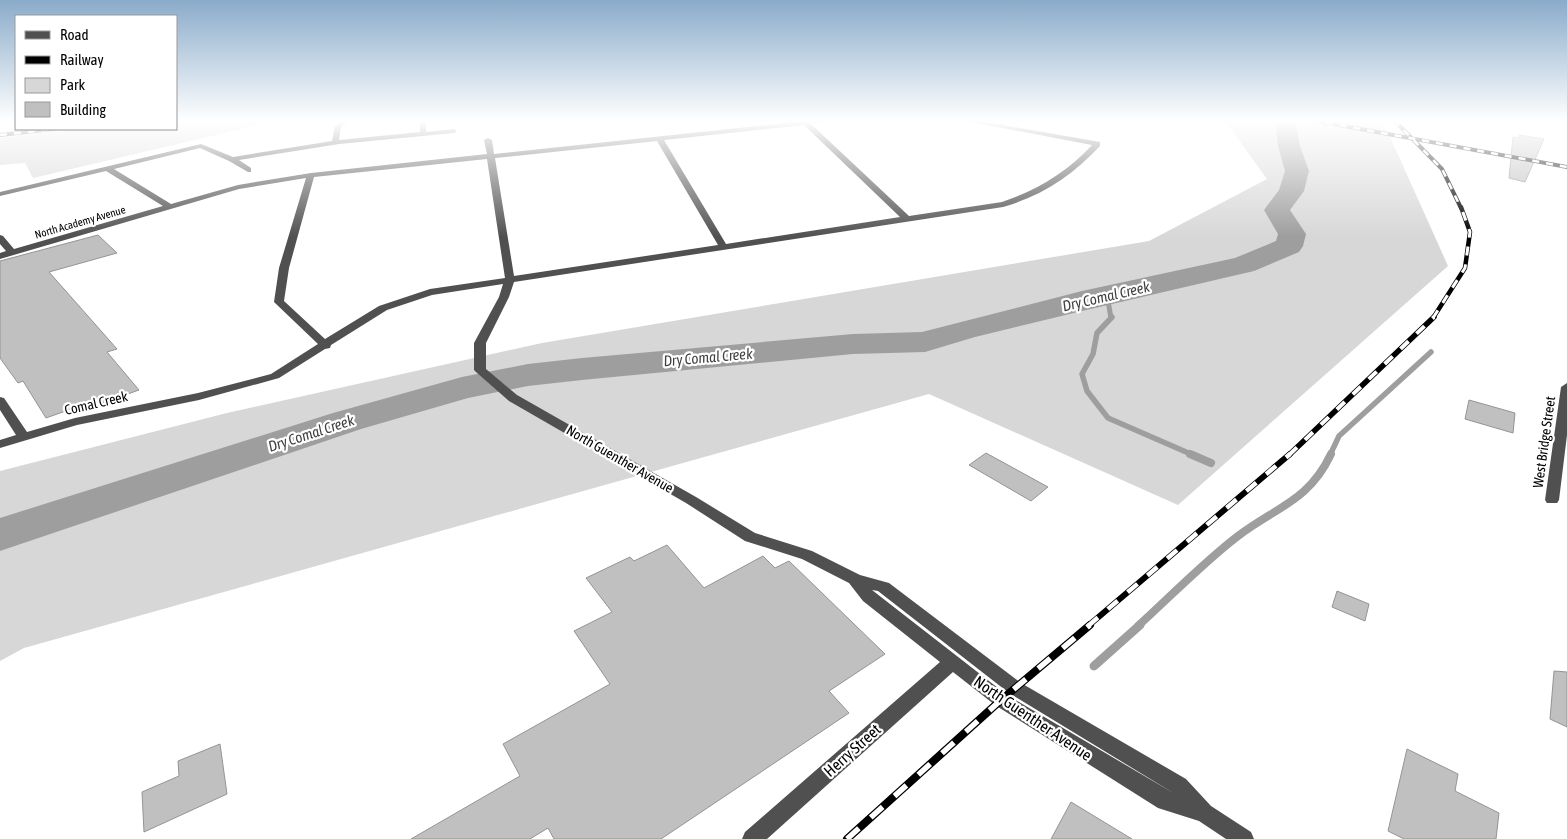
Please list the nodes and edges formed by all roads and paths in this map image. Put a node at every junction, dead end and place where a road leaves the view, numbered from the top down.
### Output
1 (145, 159) edge
2 (232, 159) edge
3 (459, 159) edge
4 (491, 159) edge
5 (671, 159) edge
6 (844, 159) edge
7 (1082, 159) edge
8 (107, 168) junction
9 (248, 170) dead end
10 (311, 174) junction
11 (0, 194) edge
12 (167, 207) junction
13 (908, 220) junction
14 (0, 238) edge
15 (724, 248) junction
16 (7, 250) edge
17 (0, 256) edge
18 (510, 279) junction
19 (326, 346) junction
20 (1567, 387) edge
21 (0, 401) edge
22 (24, 437) junction
23 (0, 444) edge
24 (1552, 500) dead end
25 (855, 579) junction
26 (952, 662) junction
27 (1204, 813) junction
28 (752, 839) edge
29 (1244, 839) edge

1 - 8 street
2 - 9 street
3 - 10 street, North Academy Avenue
4 - 18 street
5 - 15 street
6 - 13 street
7 - 13 street, Comal Creek
8 - 11 street
8 - 12 street
10 - 12 street, North Academy Avenue
10 - 19 street
12 - 16 street, North Academy Avenue
13 - 15 street, Comal Creek
14 - 16 street
15 - 18 street, Comal Creek
16 - 17 street, North Academy Avenue
18 - 19 street, Comal Creek
18 - 25 street, North Guenther Avenue
19 - 22 street, Comal Creek
20 - 24 street, West Bridge Street
21 - 22 street
22 - 23 street, Comal Creek
25 - 26 street, North Guenther Avenue
25 - 27 street, North Guenther Avenue
26 - 27 street, North Guenther Avenue
26 - 28 street, Herry Street
27 - 29 street, North Guenther Avenue

